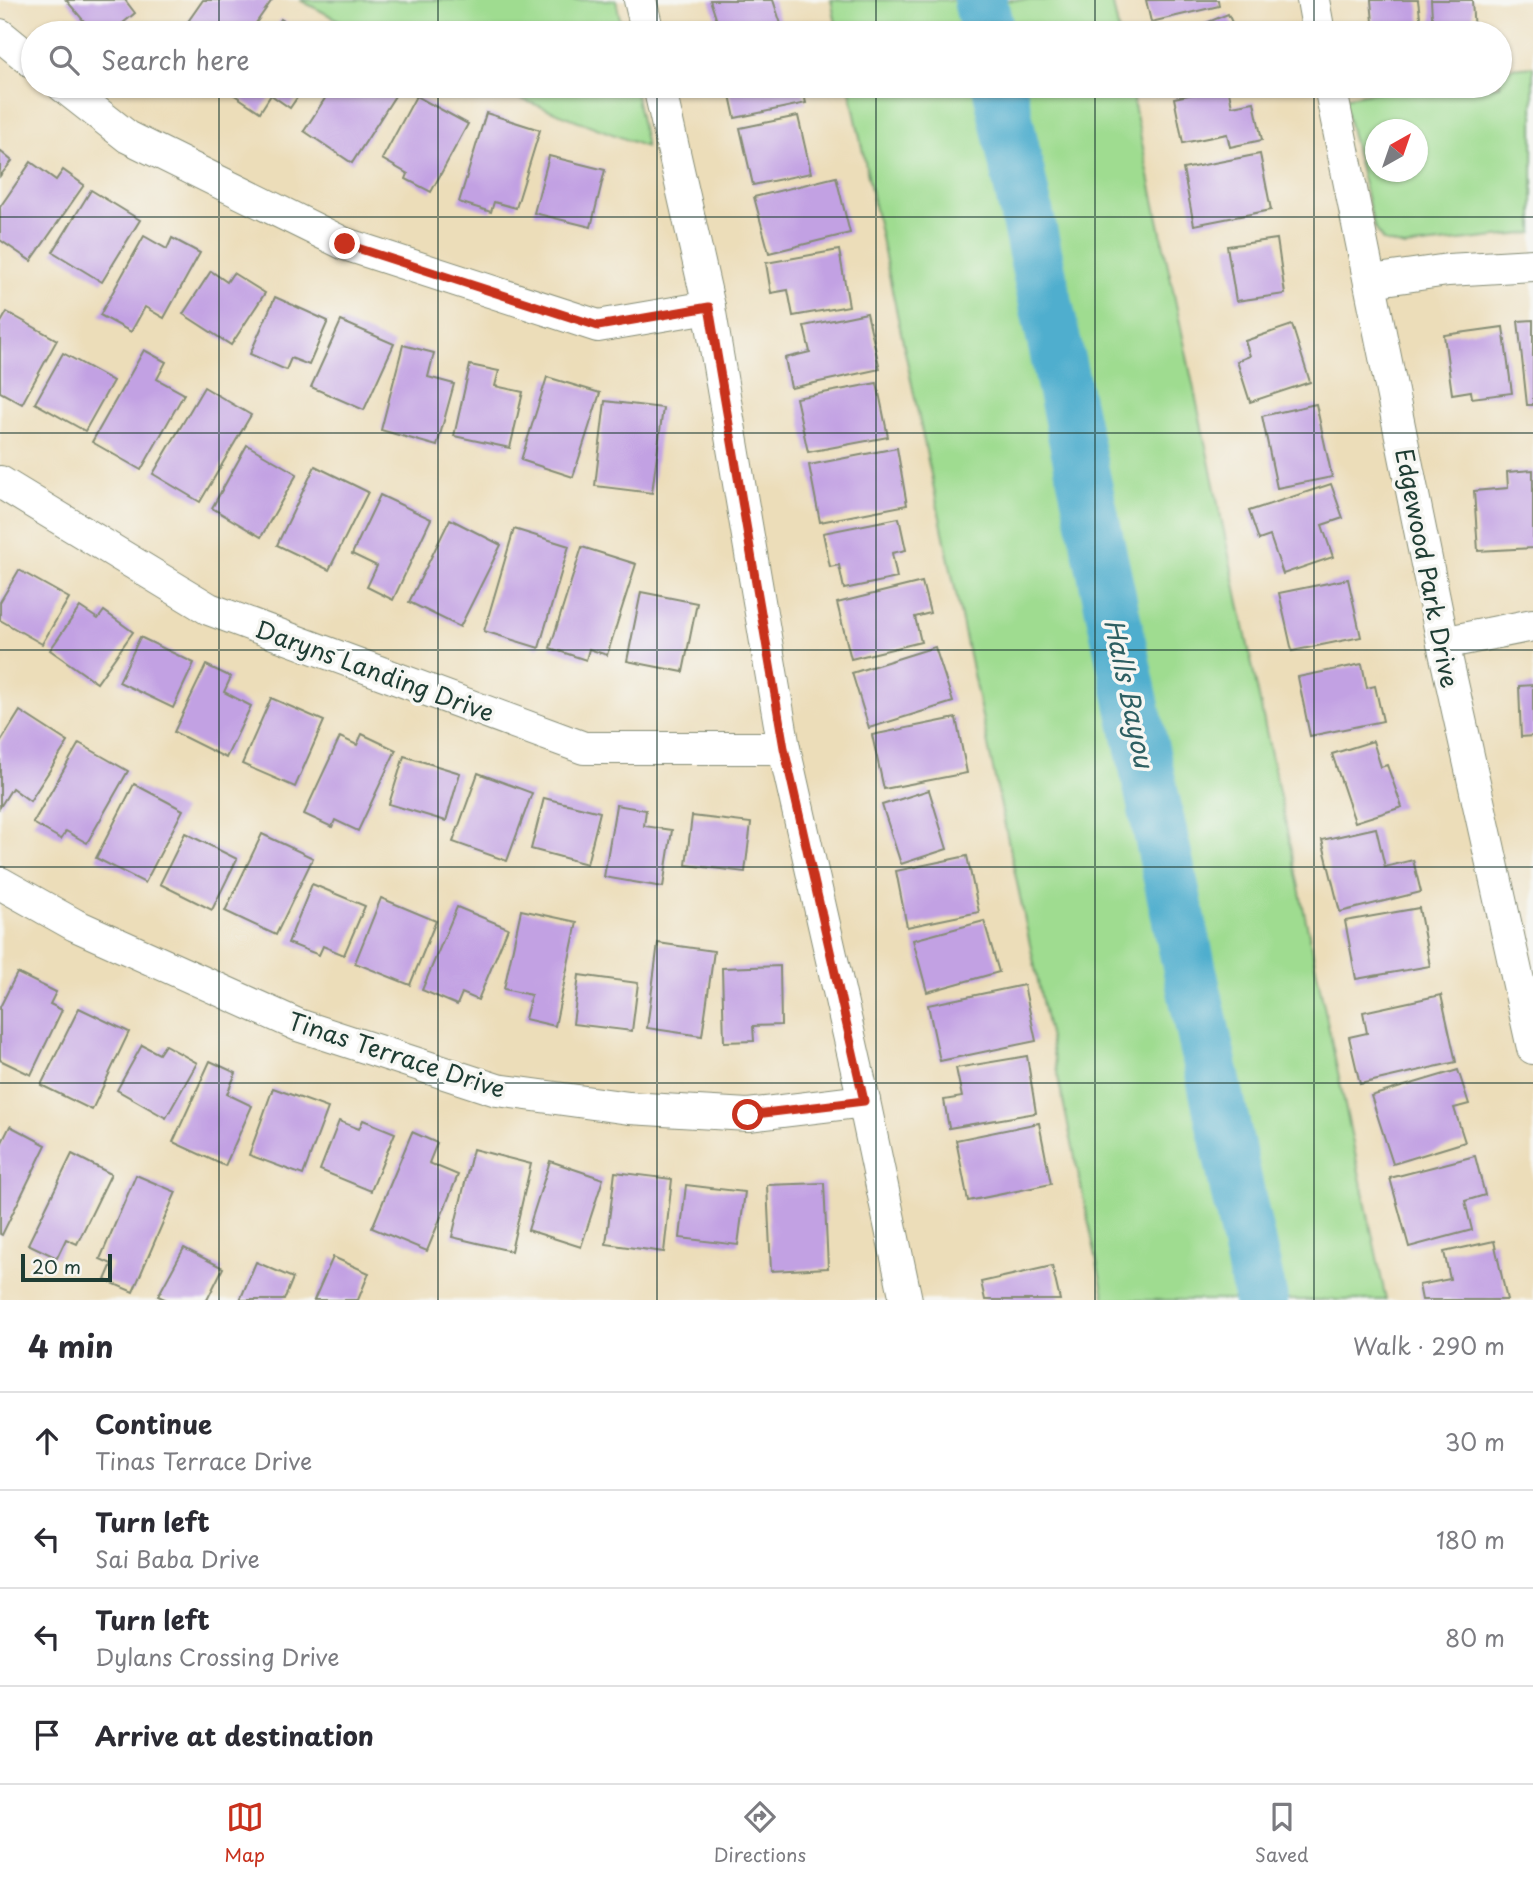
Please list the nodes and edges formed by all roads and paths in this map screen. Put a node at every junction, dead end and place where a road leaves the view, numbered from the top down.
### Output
1 (640, 0) edge
2 (1312, 0) edge
3 (645, 21) edge
4 (1317, 21) edge
5 (0, 35) edge
6 (21, 52) edge
7 (78, 98) edge
8 (662, 98) edge
9 (1333, 98) edge
10 (1533, 265) edge
11 (1371, 281) junction
12 (709, 307) junction
13 (0, 482) edge
14 (1533, 625) edge
15 (1443, 643) junction
16 (784, 748) junction
17 (0, 883) edge
18 (1526, 988) edge
19 (1533, 1048) edge
20 (864, 1101) junction
21 (906, 1300) edge

1 - 3 street
2 - 4 street
5 - 6 street
7 - 12 street
8 - 12 street
9 - 11 street, Edgewood Park Drive
10 - 11 street
11 - 15 street, Edgewood Park Drive
12 - 16 street
13 - 16 street, Daryns Landing Drive
14 - 15 street
15 - 18 street, Edgewood Park Drive
16 - 20 street
17 - 20 street, Tinas Terrace Drive
18 - 19 street, Edgewood Park Drive
20 - 21 street

